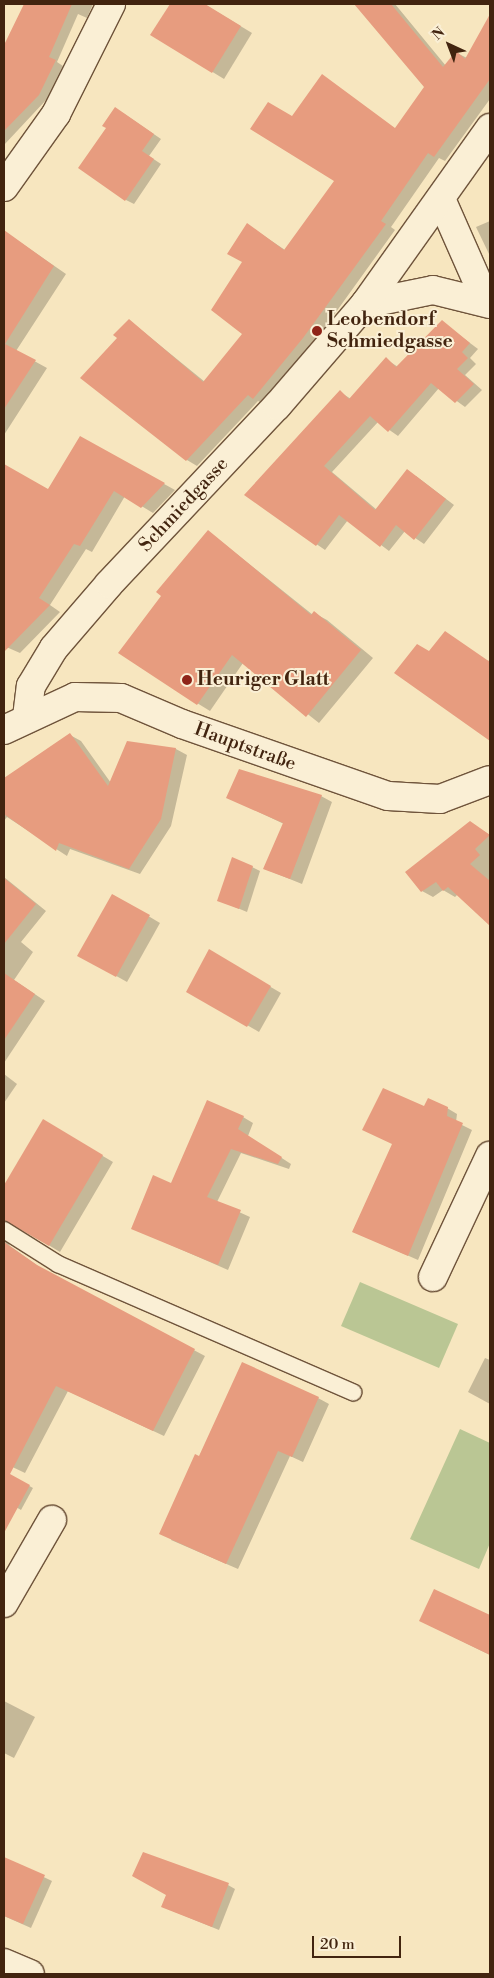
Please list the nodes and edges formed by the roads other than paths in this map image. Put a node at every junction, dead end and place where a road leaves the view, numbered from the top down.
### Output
1 (111, 4) edge
2 (490, 128) edge
3 (4, 186) edge
4 (441, 199) junction
5 (488, 302) edge
6 (364, 304) junction
7 (27, 717) junction
8 (4, 730) edge
9 (490, 780) edge
10 (490, 1156) edge
11 (4, 1230) edge
12 (433, 1277) dead end
13 (353, 1392) dead end
14 (52, 1520) dead end
15 (4, 1603) edge
16 (4, 1962) edge
17 (30, 1974) edge

1 - 3 street
2 - 4 street, Schmiedgasse
4 - 5 street
4 - 6 street, Schmiedgasse
5 - 6 street
6 - 7 street, Schmiedgasse
7 - 8 street, Hauptstraße
7 - 9 street, Hauptstraße
10 - 12 street
11 - 13 lane
14 - 15 street
16 - 17 street

